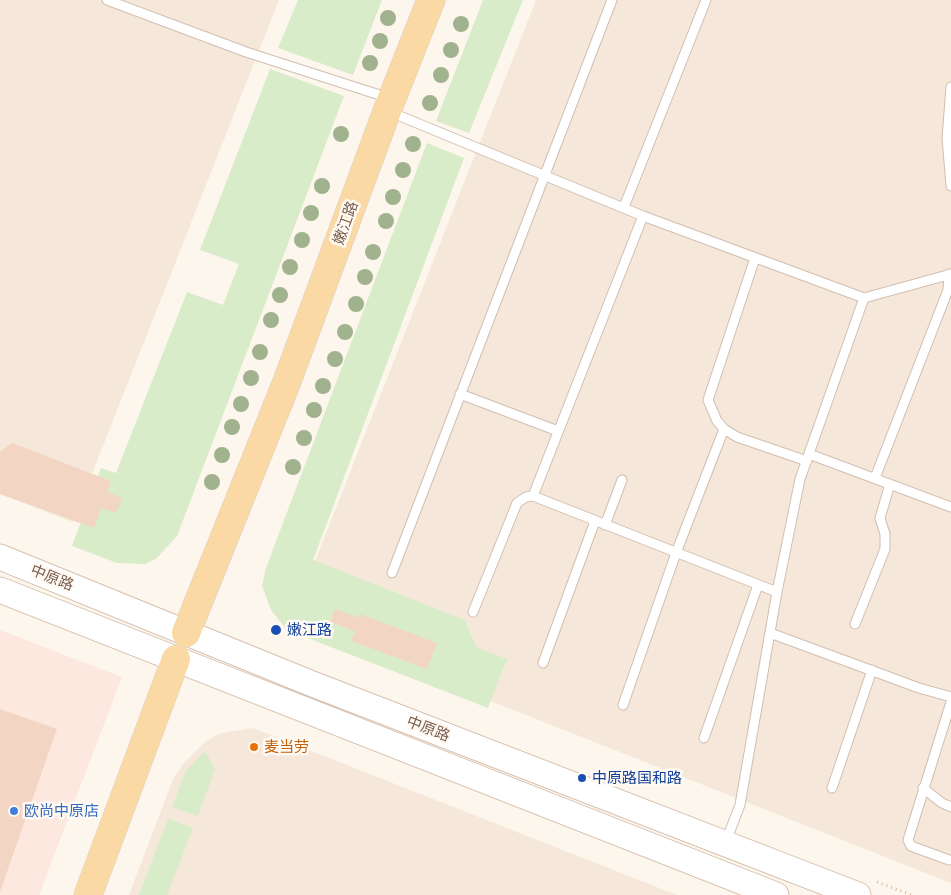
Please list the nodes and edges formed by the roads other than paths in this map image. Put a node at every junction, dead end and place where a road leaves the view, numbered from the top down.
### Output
1 (107, 0) edge
2 (431, 0) edge
3 (612, 0) edge
4 (706, 0) edge
5 (951, 87) edge
6 (389, 105) junction
7 (545, 174) junction
8 (951, 186) edge
9 (624, 207) junction
10 (643, 216) junction
11 (755, 258) junction
12 (950, 274) edge
13 (864, 298) junction
14 (460, 394) junction
15 (724, 428) junction
16 (558, 431) junction
17 (808, 457) junction
18 (876, 478) junction
19 (622, 480) dead end
20 (890, 484) junction
21 (533, 496) junction
22 (951, 507) edge
23 (595, 522) junction
24 (606, 526) junction
25 (676, 553) junction
26 (0, 557) edge
27 (392, 573) dead end
28 (758, 585) junction
29 (0, 590) edge
30 (777, 592) junction
31 (472, 612) dead end
32 (855, 624) dead end
33 (186, 633) junction
34 (770, 633) junction
35 (176, 659) junction
36 (543, 663) dead end
37 (872, 670) junction
38 (951, 696) edge
39 (951, 702) edge
40 (623, 705) dead end
41 (704, 738) dead end
42 (832, 788) dead end
43 (923, 788) junction
44 (951, 807) edge
45 (725, 844) junction
46 (949, 860) dead end
47 (88, 895) edge
48 (776, 895) edge
49 (858, 895) edge

1 - 6 lane
2 - 6 main road, 嫩江路
3 - 7 lane
4 - 9 lane
5 - 8 lane
6 - 7 lane
6 - 33 main road, 嫩江路
7 - 9 lane
7 - 14 lane
9 - 10 lane
10 - 11 lane
10 - 16 lane
11 - 13 lane
11 - 15 lane
12 - 13 lane
12 - 18 lane
13 - 17 lane
14 - 16 lane
14 - 27 lane
15 - 17 lane
15 - 25 lane
16 - 21 lane
17 - 18 lane
17 - 30 lane
18 - 20 lane
19 - 24 lane
20 - 22 lane
20 - 32 lane
21 - 23 lane
21 - 31 lane
23 - 24 lane
23 - 36 lane
24 - 25 lane
25 - 28 lane
25 - 40 lane
26 - 33 main road, 中原路
28 - 30 lane
28 - 41 lane
29 - 35 main road, 中原路
30 - 34 lane
33 - 35 main road, 嫩江路
33 - 45 main road, 中原路
34 - 37 lane
34 - 45 lane
35 - 47 main road, 嫩江路
35 - 48 main road, 中原路
37 - 38 lane
37 - 42 lane
39 - 43 lane
43 - 44 lane
43 - 46 lane
45 - 49 main road, 中原路

